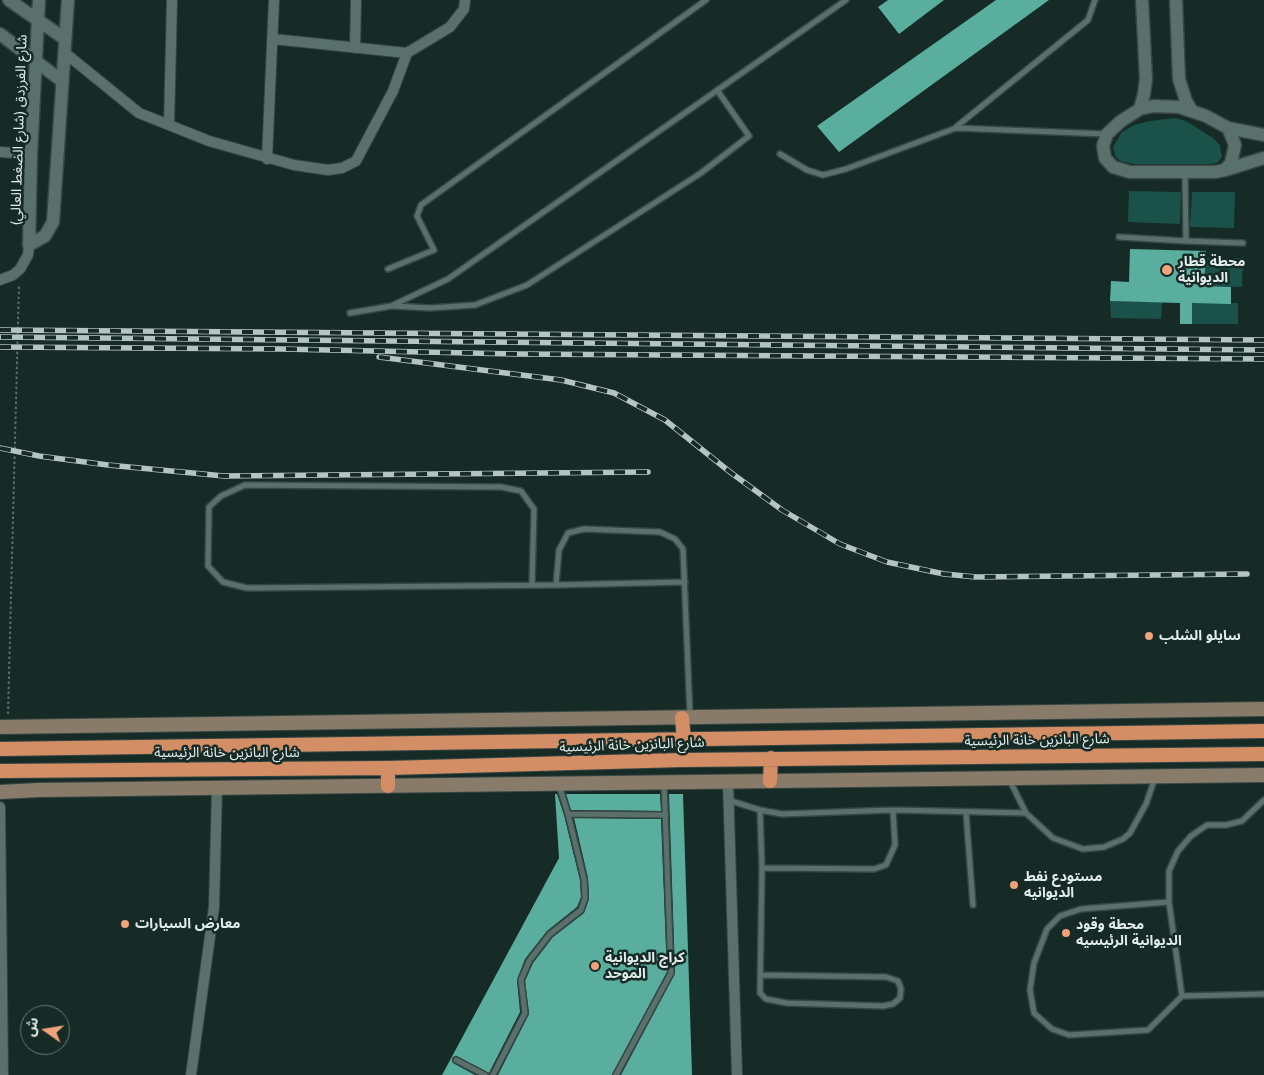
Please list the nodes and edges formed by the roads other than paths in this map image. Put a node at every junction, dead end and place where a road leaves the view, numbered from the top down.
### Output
1 (9, 0) edge
2 (40, 0) edge
3 (68, 0) edge
4 (172, 0) edge
5 (274, 0) edge
6 (356, 0) edge
7 (465, 0) edge
8 (706, 0) edge
9 (846, 0) edge
10 (1095, 0) edge
11 (1142, 0) edge
12 (1176, 0) edge
13 (38, 22) junction
14 (0, 34) edge
15 (273, 39) junction
16 (65, 40) junction
17 (355, 48) junction
18 (65, 53) junction
19 (407, 53) junction
20 (36, 63) junction
21 (62, 81) junction
22 (717, 90) junction
23 (1140, 109) junction
24 (1192, 111) junction
25 (168, 126) junction
26 (956, 128) junction
27 (1228, 128) junction
28 (1107, 134) junction
29 (1264, 135) edge
30 (0, 152) edge
31 (31, 154) junction
32 (780, 154) dead end
33 (1264, 158) edge
34 (267, 159) junction
35 (1225, 170) junction
36 (1185, 172) junction
37 (1119, 237) dead end
38 (1186, 241) junction
39 (1244, 243) dead end
40 (29, 245) junction
41 (388, 269) dead end
42 (0, 280) edge
43 (391, 306) junction
44 (350, 313) dead end
45 (685, 582) junction
46 (532, 584) junction
47 (556, 585) junction
48 (1264, 709) edge
49 (686, 718) junction
50 (4, 727) edge
51 (1264, 731) edge
52 (684, 740) junction
53 (0, 749) edge
54 (1264, 754) edge
55 (771, 758) junction
56 (388, 768) junction
57 (0, 771) edge
58 (1156, 775) junction
59 (1264, 775) edge
60 (1008, 777) junction
61 (770, 781) junction
62 (728, 782) junction
63 (664, 783) junction
64 (558, 784) junction
65 (388, 786) junction
66 (216, 788) junction
67 (0, 792) edge
68 (728, 800) junction
69 (1264, 800) edge
70 (0, 807) edge
71 (760, 810) junction
72 (894, 810) junction
73 (966, 813) junction
74 (1026, 813) junction
75 (568, 814) junction
76 (666, 815) junction
77 (762, 868) junction
78 (1169, 902) junction
79 (973, 904) dead end
80 (761, 975) junction
81 (1264, 994) edge
82 (1182, 996) junction
83 (456, 1060) dead end
84 (3, 1075) edge
85 (191, 1075) edge
86 (485, 1075) edge
87 (493, 1075) edge
88 (616, 1075) edge
89 (737, 1075) edge

1 - 13 street
2 - 13 street, شارع الفرزدق (شارع الضغط العالي)
3 - 16 street, شارع الفرزدق (شارع الضغط العالي)
4 - 25 street
5 - 15 street
6 - 17 street
7 - 19 street
8 - 41 lane
9 - 22 lane
10 - 26 lane
11 - 23 street
12 - 24 street
13 - 16 street
13 - 20 street, شارع الفرزدق (شارع الضغط العالي)
14 - 20 street
15 - 17 street
15 - 34 street
16 - 18 street, شارع الفرزدق (شارع الضغط العالي)
17 - 19 street
18 - 21 street, شارع الفرزدق (شارع الضغط العالي)
18 - 25 street
19 - 34 street
20 - 21 street
20 - 31 street, شارع الفرزدق (شارع الضغط العالي)
21 - 40 street, شارع الفرزدق (شارع الضغط العالي)
22 - 43 lane
22 - 43 lane
23 - 24 street
23 - 28 street
24 - 27 street
25 - 34 street
26 - 28 lane
26 - 32 lane
27 - 29 street
27 - 35 street
28 - 36 street
30 - 31 street
31 - 40 street, شارع الفرزدق (شارع الضغط العالي)
33 - 35 street
35 - 36 street
36 - 38 lane
37 - 38 lane
38 - 39 lane
40 - 42 street
43 - 44 lane
45 - 47 lane
45 - 47 lane
45 - 49 lane
46 - 46 lane
46 - 47 lane
48 - 49 main road
49 - 50 main road
49 - 52 highway
51 - 52 highway, شارع البانزين خانة الرئيسية
52 - 53 highway, شارع البانزين خانة الرئيسية
54 - 55 highway, شارع البانزين خانة الرئيسية
55 - 56 highway, شارع البانزين خانة الرئيسية
55 - 61 highway
56 - 57 highway, شارع البانزين خانة الرئيسية
56 - 65 highway
58 - 59 main road
58 - 60 main road
58 - 74 lane
60 - 61 main road
60 - 74 lane
61 - 62 main road
62 - 63 main road
62 - 68 street
63 - 64 main road
63 - 76 lane
64 - 65 main road
64 - 75 lane
65 - 66 main road
66 - 67 main road
66 - 85 street
68 - 71 lane
68 - 89 street
69 - 78 lane
70 - 84 street
71 - 72 lane
71 - 77 lane
72 - 73 lane
72 - 77 lane
73 - 74 lane
73 - 79 lane
75 - 76 lane
75 - 87 lane
76 - 88 lane
77 - 80 lane
78 - 82 lane
78 - 82 lane
80 - 80 lane
81 - 82 lane
83 - 86 lane

